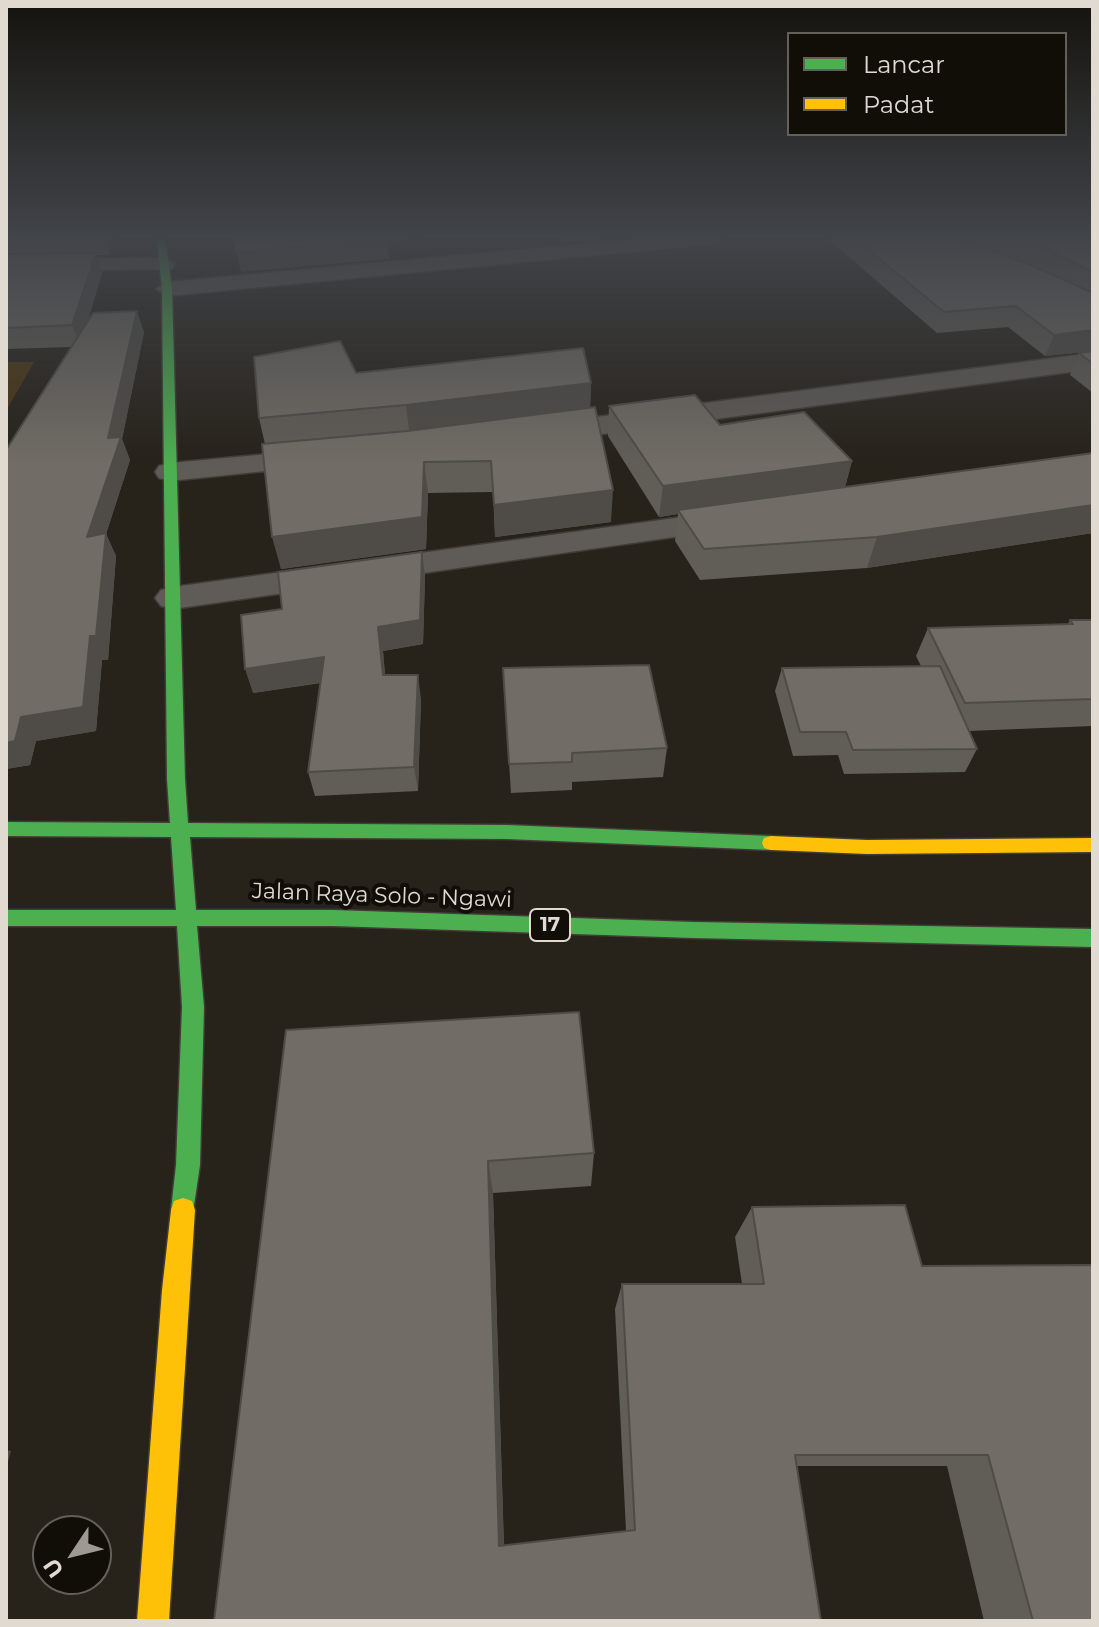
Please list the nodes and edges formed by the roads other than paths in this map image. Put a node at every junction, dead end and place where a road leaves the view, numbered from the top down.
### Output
1 (167, 314) edge
2 (1093, 361) edge
3 (516, 436) edge
4 (350, 455) edge
5 (170, 472) junction
6 (766, 515) edge
7 (173, 598) junction
8 (6, 829) edge
9 (178, 831) junction
10 (1093, 845) edge
11 (186, 916) junction
12 (6, 918) edge
13 (1093, 938) edge
14 (153, 1621) edge

1 - 5 main road
2 - 3 street
4 - 5 street
5 - 7 main road
6 - 7 street
7 - 9 main road
8 - 9 main road
9 - 10 main road
9 - 11 main road
11 - 12 main road, Jalan Raya Solo - Ngawi / 17
11 - 13 main road, Jalan Raya Solo - Ngawi / 17
11 - 14 main road

